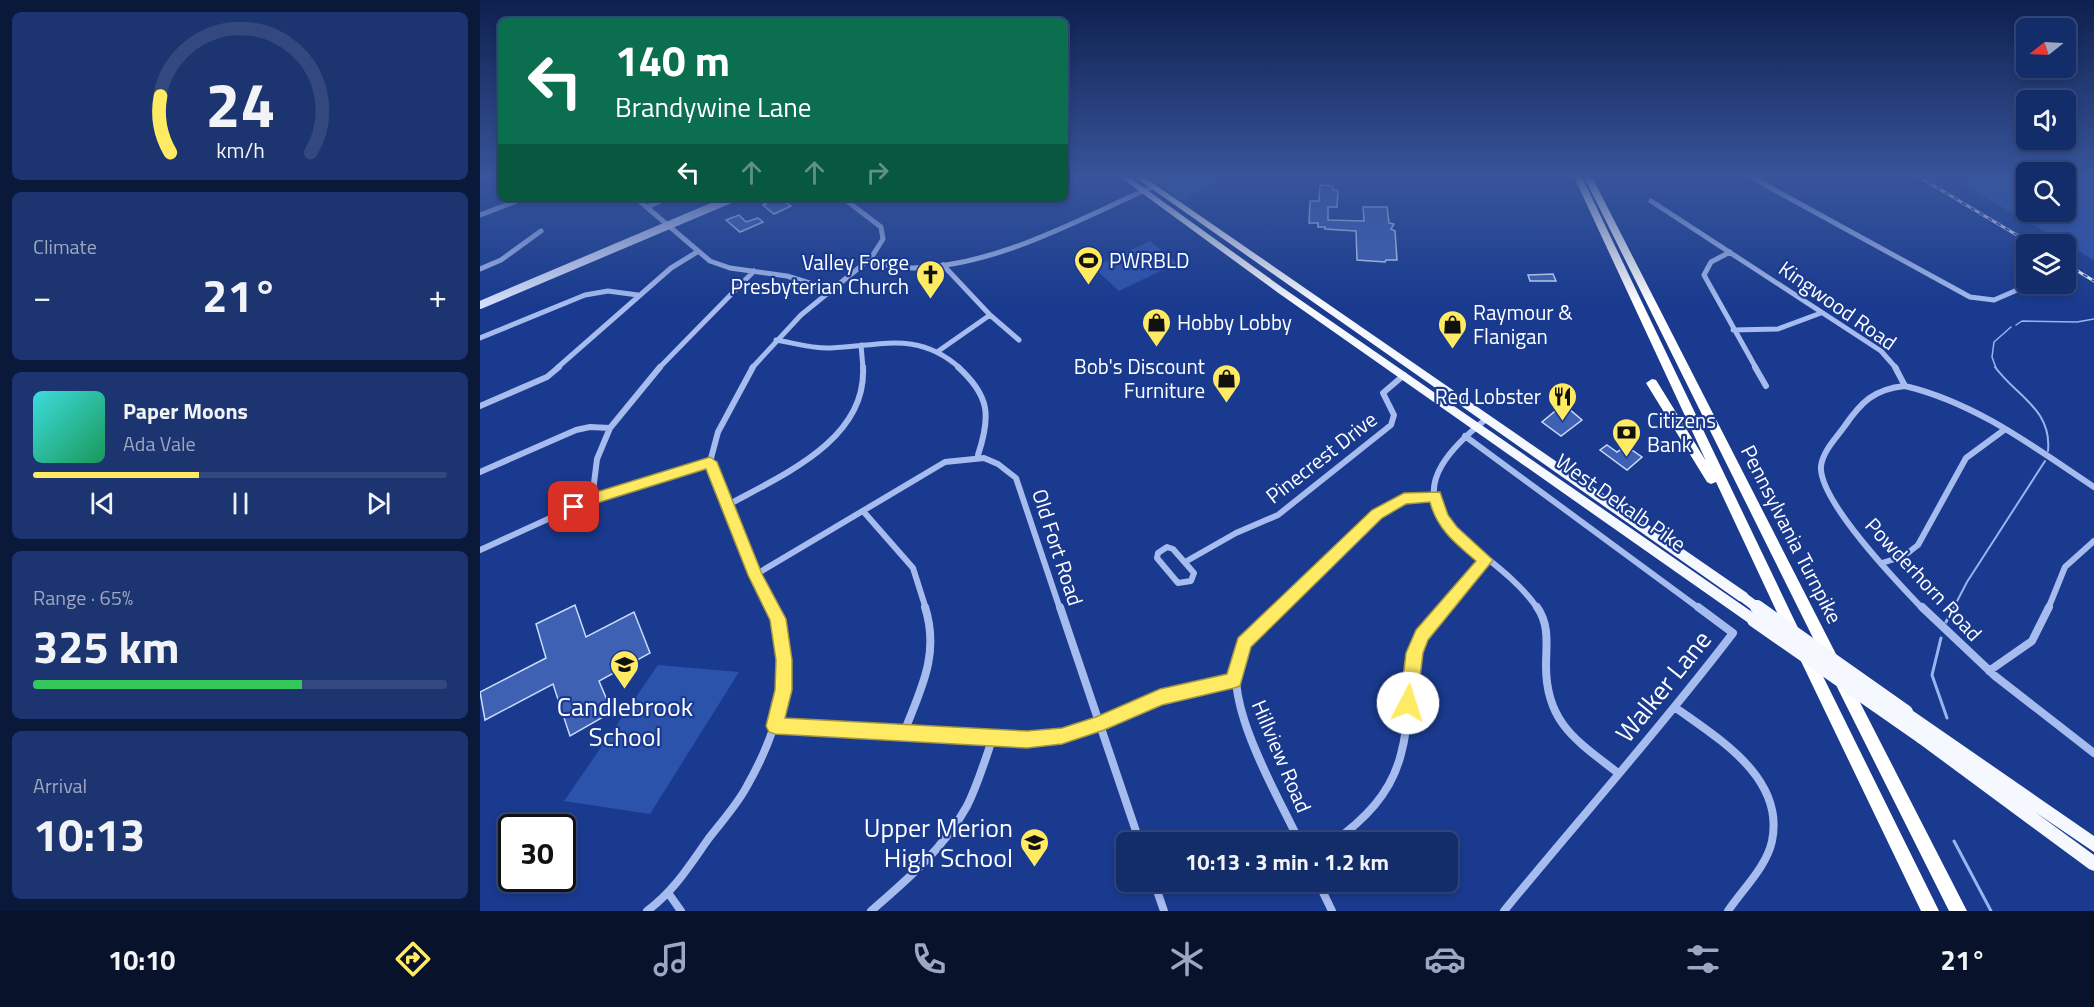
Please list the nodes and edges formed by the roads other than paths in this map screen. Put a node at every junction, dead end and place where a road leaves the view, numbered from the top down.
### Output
1 (660, 220) edge
2 (685, 220) edge
3 (874, 220) edge
4 (1076, 220) edge
5 (1183, 220) edge
6 (1197, 220) edge
7 (1598, 220) edge
8 (1609, 220) edge
9 (1680, 220) edge
10 (1829, 220) edge
11 (668, 227) junction
12 (541, 231) dead end
13 (697, 252) junction
14 (1730, 252) junction
15 (867, 262) junction
16 (943, 265) junction
17 (480, 269) edge
18 (754, 271) junction
19 (832, 290) junction
20 (2016, 291) edge
21 (638, 296) junction
22 (480, 305) edge
23 (1821, 313) junction
24 (990, 315) junction
25 (1733, 330) junction
26 (480, 339) edge
27 (776, 340) junction
28 (1019, 340) dead end
29 (861, 345) junction
30 (937, 352) junction
31 (1404, 375) junction
32 (1652, 383) dead end
33 (1766, 386) dead end
34 (1905, 386) junction
35 (480, 406) edge
36 (1481, 423) junction
37 (610, 428) junction
38 (2004, 430) junction
39 (1465, 436) junction
40 (978, 455) junction
41 (710, 462) junction
42 (480, 472) edge
43 (2094, 487) edge
44 (1435, 496) junction
45 (592, 499) junction
46 (726, 506) junction
47 (863, 511) junction
48 (2094, 541) edge
49 (480, 550) edge
50 (1754, 550) junction
51 (1486, 560) junction
52 (1185, 562) junction
53 (1882, 564) junction
54 (755, 575) junction
55 (1989, 671) junction
56 (1234, 681) junction
57 (1676, 708) junction
58 (1098, 725) junction
59 (775, 726) junction
60 (904, 732) junction
61 (993, 737) junction
62 (2094, 753) edge
63 (1618, 773) junction
64 (1136, 832) edge
65 (1295, 832) edge
66 (1348, 832) edge
67 (2094, 845) edge
68 (2094, 864) edge
69 (1157, 892) edge
70 (1323, 892) edge
71 (669, 894) junction
72 (647, 911) edge
73 (681, 911) edge
74 (871, 911) edge
75 (1164, 911) edge
76 (1332, 911) edge
77 (1504, 911) edge
78 (1728, 911) edge
79 (1930, 911) edge
80 (1958, 911) edge

1 - 11 street
2 - 11 main road
3 - 15 street
4 - 16 street
5 - 31 highway, West Dekalb Pike
6 - 36 highway, West Dekalb Pike
7 - 50 highway, Pennsylvania Turnpike
8 - 80 highway, Pennsylvania Turnpike
9 - 14 street, Kingwood Road
10 - 20 street
11 - 13 street
11 - 22 main road
12 - 17 street
13 - 18 street
13 - 21 street
14 - 23 street, Kingwood Road
14 - 25 street
15 - 16 street
15 - 19 street
16 - 24 street
18 - 19 street
18 - 37 street
19 - 27 street
21 - 26 street
21 - 35 street
23 - 25 street
23 - 34 street, Kingwood Road
24 - 28 street
24 - 30 street
25 - 33 street
27 - 29 street
27 - 41 street
29 - 30 street
29 - 46 street
30 - 40 street
31 - 36 highway, West Dekalb Pike
31 - 52 street, Pinecrest Drive
32 - 50 highway
34 - 38 street
34 - 53 street, Powderhorn Road
36 - 39 street
36 - 67 highway, West Dekalb Pike, bridge
36 - 68 highway, West Dekalb Pike, bridge
37 - 42 street
37 - 45 street
38 - 43 street
38 - 53 street
39 - 44 street
39 - 57 street, Walker Lane
40 - 47 street
40 - 58 street, Old Fort Road
41 - 45 street
41 - 46 street
44 - 51 street
44 - 56 street, Hillview Road
45 - 49 street
46 - 54 street
47 - 54 street
47 - 60 street
48 - 55 street
50 - 79 highway, Pennsylvania Turnpike
51 - 63 street
51 - 66 street
52 - 52 street
53 - 55 street, Powderhorn Road
54 - 59 street
55 - 62 street, Powderhorn Road
56 - 58 street
56 - 65 street, Hillview Road
57 - 63 street, Walker Lane
57 - 78 street
58 - 61 street
58 - 64 street, Old Fort Road
59 - 60 street
59 - 71 street
60 - 61 street
61 - 74 street
63 - 77 street, Walker Lane
69 - 75 street
70 - 76 street
71 - 72 street
71 - 73 street

